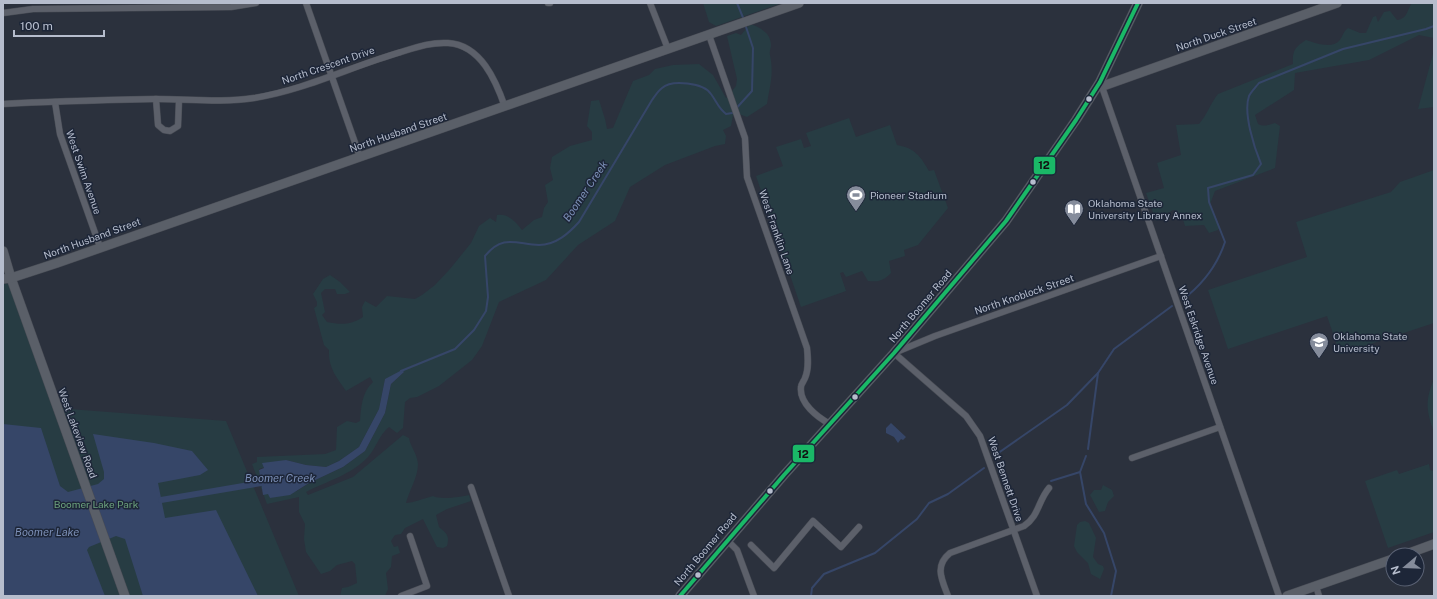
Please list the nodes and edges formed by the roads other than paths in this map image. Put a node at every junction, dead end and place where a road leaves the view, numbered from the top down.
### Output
1 (256, 3) edge
2 (306, 3) edge
3 (650, 3) edge
4 (799, 3) edge
5 (1138, 3) edge
6 (1337, 3) edge
7 (3, 13) edge
8 (709, 35) junction
9 (668, 50) junction
10 (332, 76) junction
11 (1101, 84) junction
12 (156, 100) junction
13 (179, 100) junction
14 (55, 102) junction
15 (3, 104) edge
16 (505, 106) junction
17 (360, 157) junction
18 (100, 247) junction
19 (3, 252) edge
20 (1161, 256) junction
21 (7, 278) edge
22 (894, 353) junction
23 (830, 424) junction
24 (1220, 427) junction
25 (1132, 458) dead end
26 (471, 487) dead end
27 (1049, 488) dead end
28 (859, 527) dead end
29 (1013, 530) junction
30 (410, 536) dead end
31 (726, 540) junction
32 (751, 544) dead end
33 (1385, 562) edge
34 (1316, 586) junction
35 (125, 596) edge
36 (401, 596) edge
37 (509, 596) edge
38 (680, 596) edge
39 (754, 596) edge
40 (948, 596) edge
41 (1037, 596) edge
42 (1279, 596) edge
43 (1287, 596) edge
44 (1319, 596) edge

1 - 7 street
2 - 10 street
3 - 9 street
4 - 8 main road, North Husband Street
5 - 11 main road, North Boomer Road
6 - 11 main road, North Duck Street
8 - 9 main road, North Husband Street
8 - 23 street, West Franklin Lane
9 - 16 main road, North Husband Street
10 - 13 street, North Crescent Drive
10 - 16 street, North Crescent Drive
10 - 17 street
11 - 20 street, West Eskridge Avenue
11 - 22 main road, North Boomer Road
12 - 13 street, North Crescent Drive
12 - 13 street
12 - 14 street, North Crescent Drive
14 - 15 street, North Crescent Drive
14 - 18 street, West Swim Avenue
16 - 17 main road, North Husband Street
17 - 18 main road, North Husband Street
18 - 21 main road, North Husband Street
19 - 21 main road, West Lakeview Road
20 - 22 street, North Knoblock Street
20 - 24 street, West Eskridge Avenue
21 - 35 main road, West Lakeview Road
22 - 23 main road, North Boomer Road
22 - 29 street, West Bennett Drive
23 - 31 main road, North Boomer Road
24 - 25 street
24 - 42 street, West Eskridge Avenue
26 - 37 street
27 - 29 street
28 - 32 street
29 - 40 street
29 - 41 street, West Bennett Drive
30 - 36 street
31 - 38 main road, North Boomer Road
31 - 39 street
33 - 34 main road
34 - 43 main road
34 - 44 street

